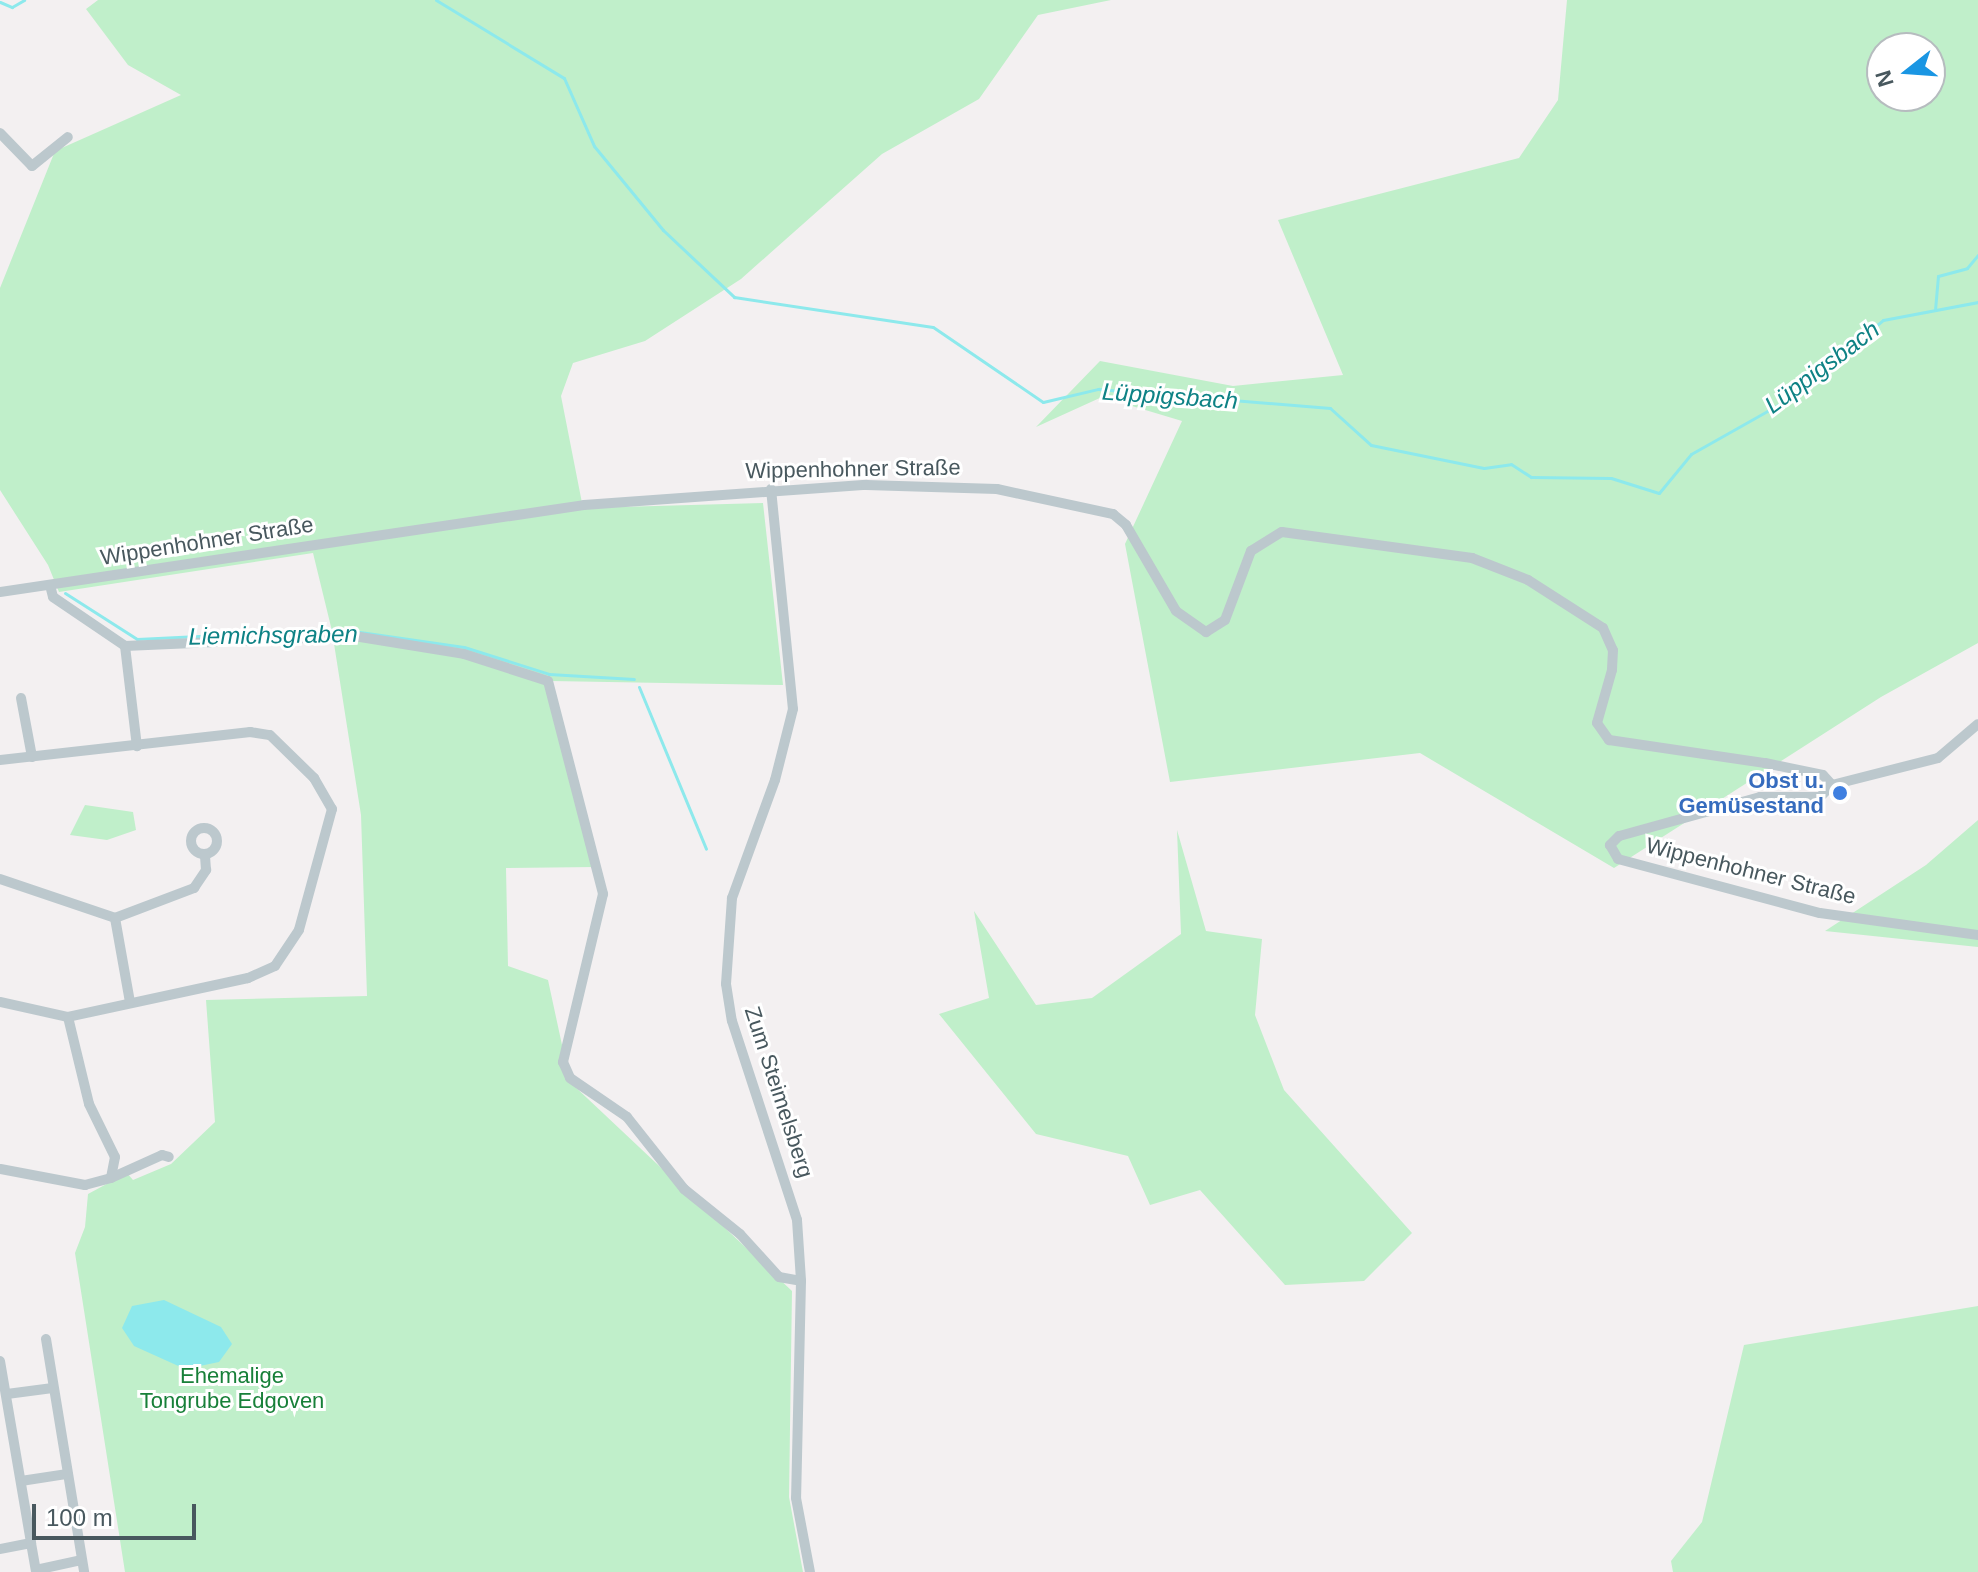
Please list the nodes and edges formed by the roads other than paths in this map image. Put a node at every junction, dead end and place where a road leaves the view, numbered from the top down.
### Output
1 (0, 133) edge
2 (68, 137) dead end
3 (771, 489) junction
4 (50, 585) junction
5 (0, 592) edge
6 (125, 646) junction
7 (21, 698) dead end
8 (1978, 724) edge
9 (137, 746) junction
10 (32, 757) junction
11 (0, 760) edge
12 (1832, 785) junction
13 (205, 854) dead end
14 (0, 879) edge
15 (115, 918) junction
16 (1978, 935) edge
17 (0, 1002) edge
18 (130, 1002) junction
19 (68, 1017) junction
20 (169, 1157) dead end
21 (0, 1169) edge
22 (111, 1178) junction
23 (801, 1281) junction
24 (46, 1339) dead end
25 (0, 1361) edge
26 (53, 1388) junction
27 (7, 1394) junction
28 (67, 1474) junction
29 (21, 1481) junction
30 (31, 1543) junction
31 (0, 1549) edge
32 (81, 1560) junction
33 (36, 1571) edge
34 (84, 1572) edge
35 (810, 1572) edge

1 - 2 street
3 - 4 street, Wippenhohner Straße
3 - 12 street, Wippenhohner Straße
3 - 23 street, Zum Steimelsberg
4 - 5 street, Wippenhohner Straße
4 - 6 street
6 - 9 street
6 - 23 street
7 - 10 street
8 - 12 street
9 - 10 street
9 - 18 street
10 - 11 street
12 - 16 street, Wippenhohner Straße
13 - 15 street
14 - 15 street
15 - 18 street
17 - 19 street
18 - 19 street
19 - 22 street
20 - 22 street
21 - 22 street
23 - 35 street, Zum Steimelsberg
24 - 26 street
25 - 27 street
26 - 27 street
26 - 28 street
27 - 29 street
28 - 29 street
28 - 32 street
29 - 30 street
30 - 31 street
30 - 33 street
32 - 33 street
32 - 34 street

